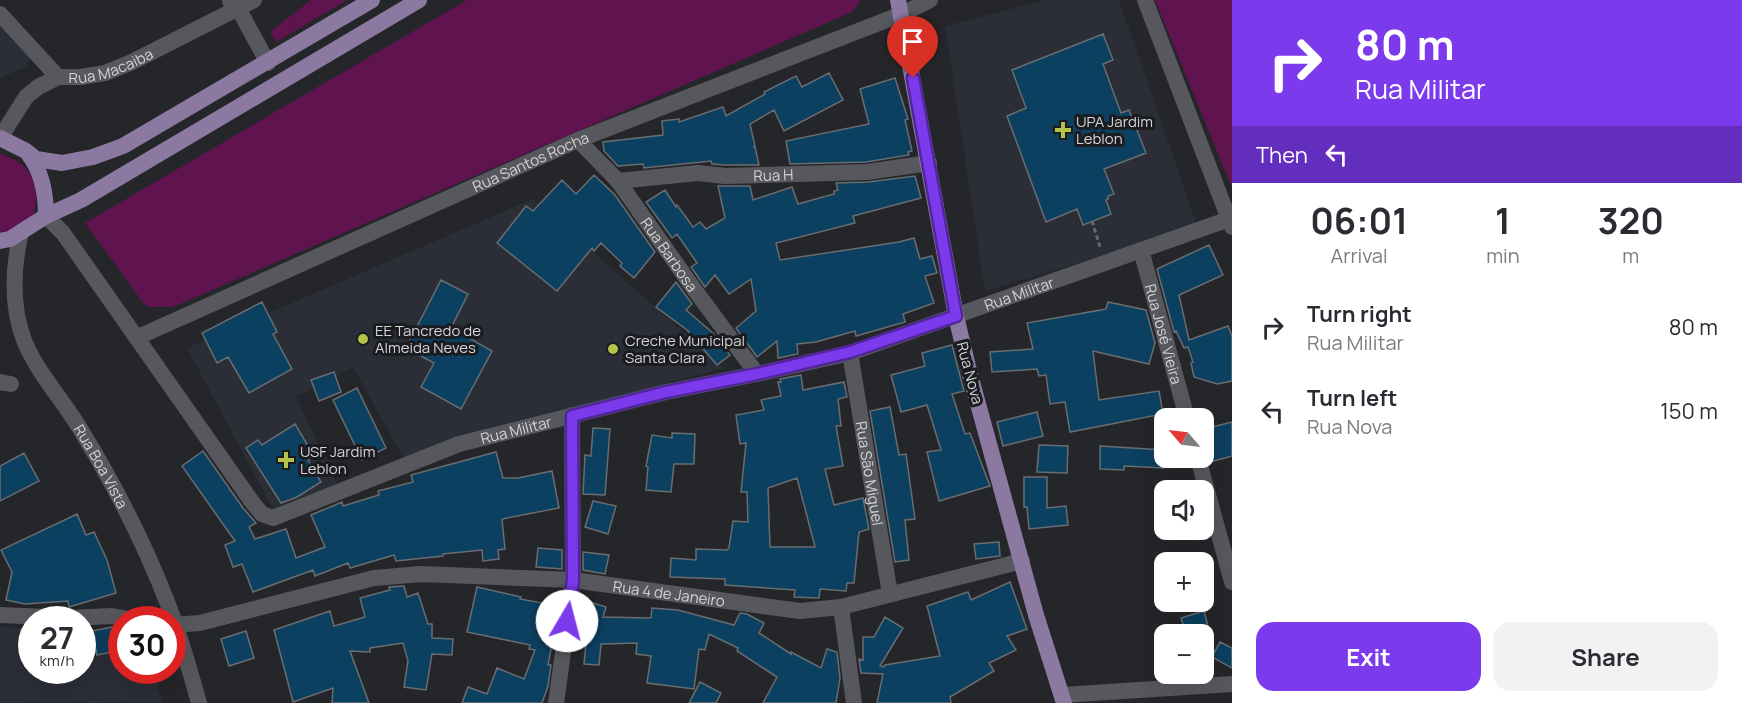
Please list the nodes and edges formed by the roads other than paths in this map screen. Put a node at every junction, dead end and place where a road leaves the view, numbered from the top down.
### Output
1 (254, 0) edge
2 (372, 0) edge
3 (419, 0) edge
4 (930, 0) edge
5 (1145, 0) edge
6 (234, 4) edge
7 (900, 7) edge
8 (0, 14) edge
9 (268, 63) junction
10 (58, 77) junction
11 (0, 138) edge
12 (578, 140) junction
13 (26, 151) junction
14 (929, 163) junction
15 (618, 181) junction
16 (46, 216) junction
17 (1231, 221) edge
18 (21, 232) junction
19 (0, 241) edge
20 (1141, 250) junction
21 (956, 316) junction
22 (138, 337) junction
23 (850, 352) junction
24 (757, 374) junction
25 (1184, 408) edge
26 (572, 416) junction
27 (1201, 468) edge
28 (1022, 561) junction
29 (573, 580) junction
30 (1232, 582) edge
31 (890, 594) junction
32 (169, 606) edge
33 (841, 607) junction
34 (0, 615) edge
35 (108, 616) edge
36 (186, 624) edge
37 (186, 662) edge
38 (1232, 684) edge
39 (1063, 699) edge
40 (199, 703) edge
41 (556, 703) edge
42 (854, 703) edge

1 - 6 street, Rua Macaiba
2 - 9 main road
3 - 16 main road
4 - 7 street, Rua Santos Rocha
5 - 17 street
6 - 9 street
6 - 10 street, Rua Macaiba
7 - 12 street, Rua Santos Rocha
7 - 14 main road, Rua Nova
8 - 10 street
9 - 13 main road
10 - 11 street, Rua Macaiba
11 - 13 main road
12 - 15 street, Rua Barbosa
12 - 22 street, Rua Santos Rocha
13 - 16 main road
14 - 15 street, Rua H
14 - 21 main road, Rua Nova
15 - 24 street, Rua Barbosa
16 - 18 main road
16 - 22 street, Rua Militar
17 - 20 street, Rua Militar
18 - 19 main road
18 - 32 street, Rua Boa Vista
20 - 21 street, Rua Militar
20 - 25 street, Rua José Vieira
21 - 23 street, Rua Militar
21 - 28 main road, Rua Nova
22 - 26 street, Rua Militar
23 - 24 street, Rua Militar
23 - 31 street, Rua São Miguel
24 - 26 street, Rua Militar
26 - 29 street
27 - 30 street
28 - 31 street, Rua 4 de Janeiro
28 - 39 main road, Rua Nova
29 - 33 street, Rua 4 de Janeiro
29 - 36 street, Rua 4 de Janeiro
29 - 41 street
31 - 33 street, Rua 4 de Janeiro
33 - 42 street
34 - 35 street
37 - 40 street, Rua Boa Vista
38 - 39 street

